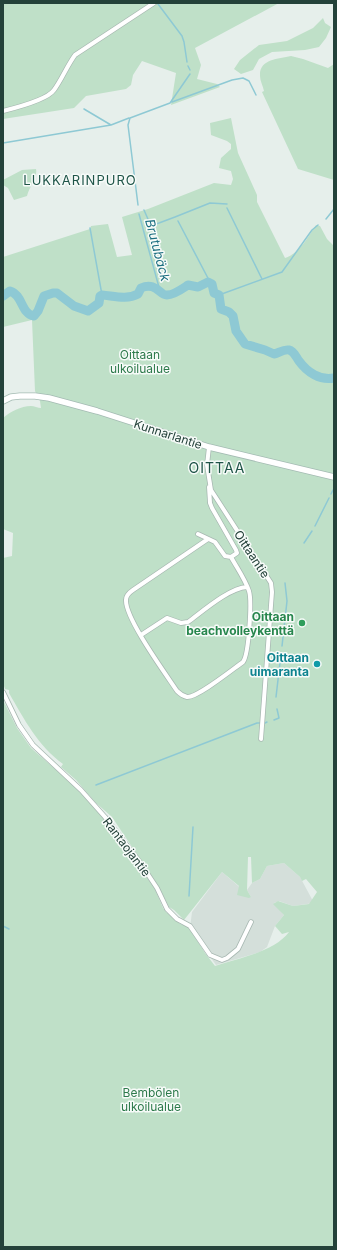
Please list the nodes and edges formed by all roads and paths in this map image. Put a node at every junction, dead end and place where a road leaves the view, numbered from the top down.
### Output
1 (154, 3) edge
2 (3, 111) edge
3 (3, 402) edge
4 (209, 447) junction
5 (334, 477) edge
6 (210, 485) junction
7 (198, 534) dead end
8 (208, 539) junction
9 (231, 557) junction
10 (247, 587) junction
11 (141, 635) junction
12 (3, 692) edge
13 (261, 739) dead end
14 (251, 922) dead end

1 - 2 street
3 - 4 main road, Kunnarlantie
4 - 5 main road, Kunnarlantie
4 - 6 street, Oittaantie
6 - 9 street
6 - 13 street, Oittaantie
7 - 8 street
8 - 9 street
8 - 11 street
9 - 10 street
10 - 11 street
10 - 11 street
12 - 14 street, Rantaojantie

